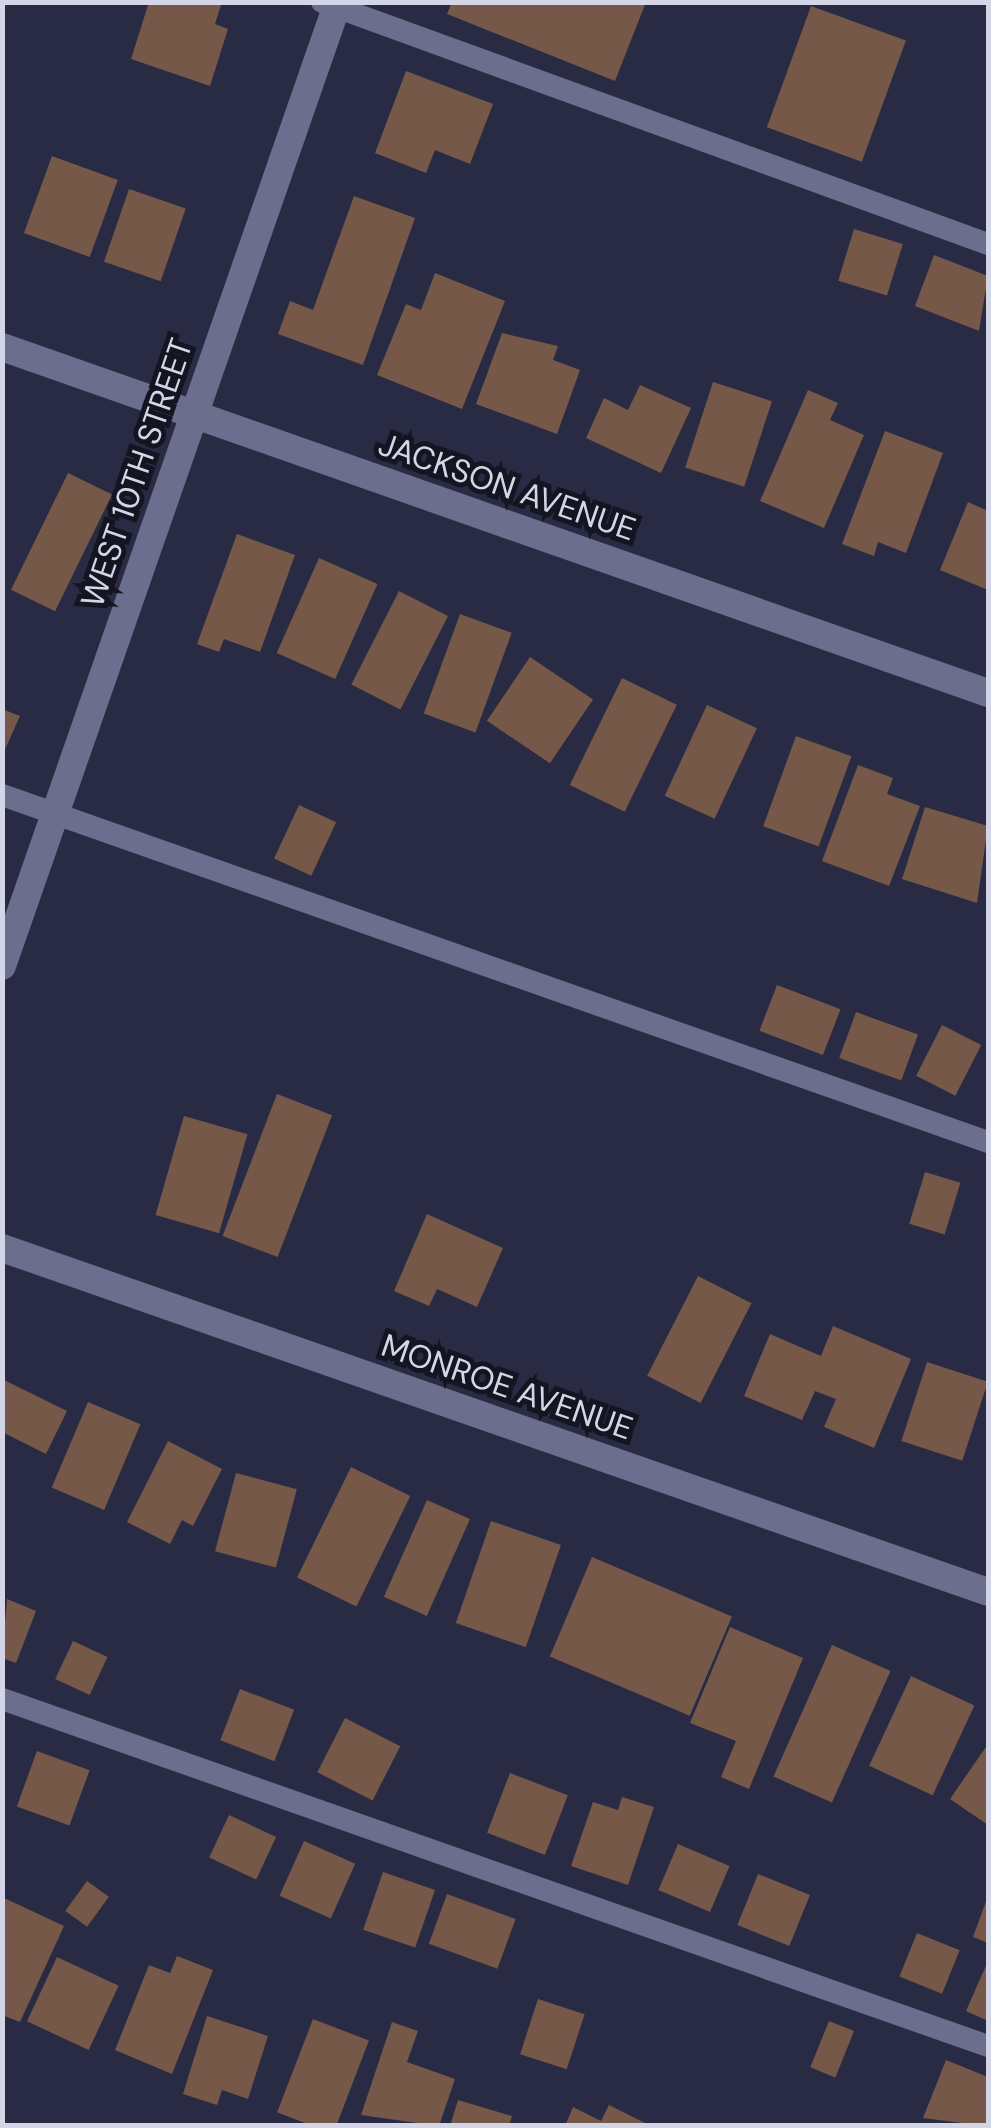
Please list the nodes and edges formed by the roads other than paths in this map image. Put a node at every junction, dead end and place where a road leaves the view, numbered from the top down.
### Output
1 (332, 4) edge
2 (988, 244) edge
3 (2, 347) edge
4 (195, 414) junction
5 (988, 693) edge
6 (2, 795) edge
7 (53, 817) junction
8 (2, 966) edge
9 (988, 1142) edge
10 (2, 1248) edge
11 (988, 1592) edge
12 (2, 1700) edge
13 (988, 2046) edge

1 - 2 lane
1 - 4 street, WEST 10TH STREET
3 - 4 street, JACKSON AVENUE
4 - 5 street, JACKSON AVENUE
4 - 7 street, WEST 10TH STREET
6 - 7 lane
7 - 8 street, WEST 10TH STREET
7 - 9 lane
10 - 11 street, MONROE AVENUE
12 - 13 lane

